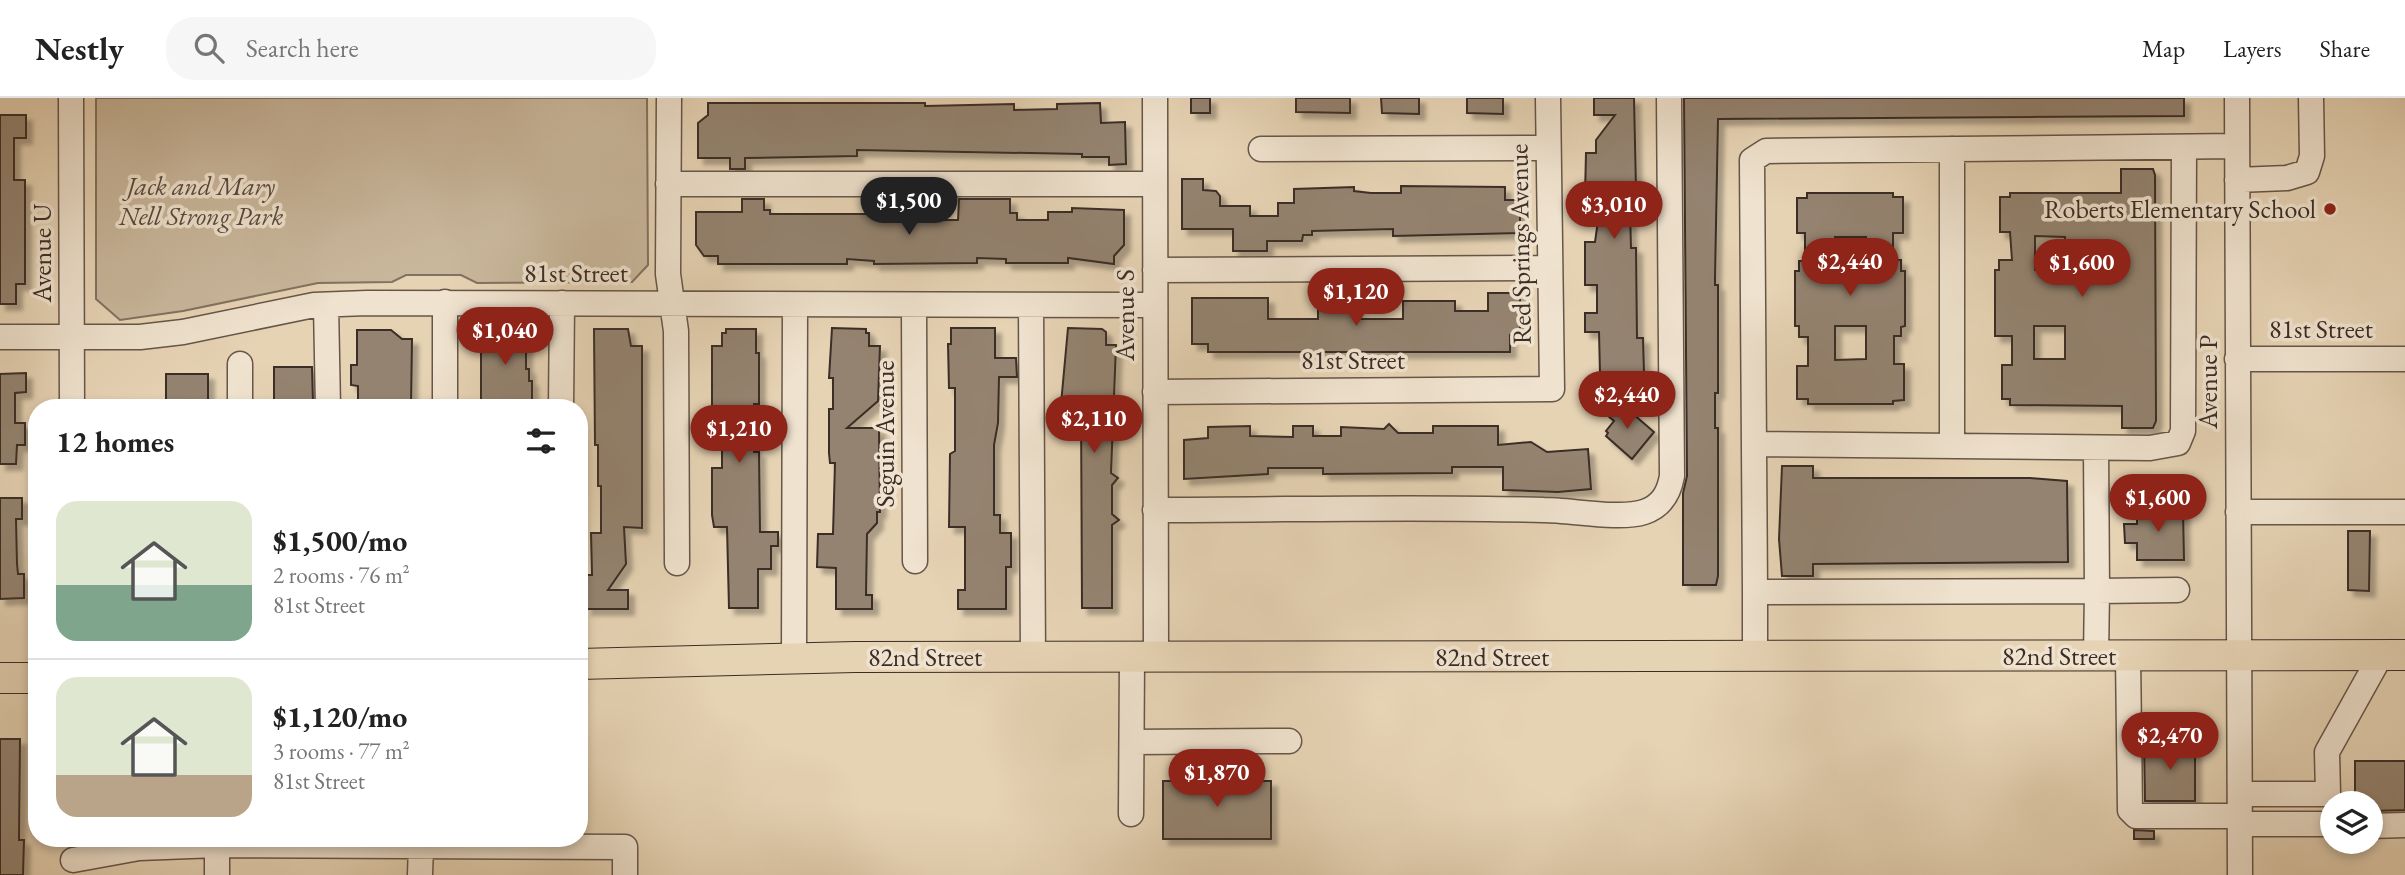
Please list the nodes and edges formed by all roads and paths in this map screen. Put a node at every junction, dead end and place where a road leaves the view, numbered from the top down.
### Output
1 (71, 98) edge
2 (669, 98) edge
3 (1154, 98) edge
4 (1548, 98) edge
5 (1669, 98) edge
6 (2237, 98) edge
7 (2311, 98) edge
8 (2238, 146) junction
9 (2183, 147) junction
10 (1548, 148) junction
11 (1261, 149) dead end
12 (1952, 149) junction
13 (2238, 180) junction
14 (668, 184) junction
15 (1154, 184) junction
16 (1549, 268) junction
17 (1154, 270) junction
18 (445, 302) junction
19 (562, 303) junction
20 (672, 303) junction
21 (326, 305) junction
22 (795, 305) junction
23 (1155, 305) junction
24 (1031, 306) junction
25 (914, 307) junction
26 (72, 336) junction
27 (0, 337) edge
28 (2238, 359) junction
29 (2405, 359) edge
30 (240, 363) dead end
31 (1552, 389) joint
32 (1155, 391) junction
33 (72, 399) edge
34 (240, 399) edge
35 (328, 399) edge
36 (445, 399) edge
37 (561, 399) edge
38 (1754, 444) junction
39 (1952, 446) junction
40 (2096, 448) junction
41 (1155, 510) junction
42 (2238, 512) junction
43 (2405, 512) edge
44 (915, 561) dead end
45 (677, 563) dead end
46 (2177, 590) dead end
47 (2097, 591) junction
48 (1755, 592) junction
49 (2239, 655) junction
50 (2393, 655) edge
51 (1755, 656) junction
52 (2096, 656) junction
53 (2128, 656) junction
54 (1033, 657) junction
55 (794, 658) junction
56 (1144, 658) junction
57 (588, 664) edge
58 (0, 678) edge
59 (28, 678) edge
60 (1289, 741) dead end
61 (1132, 742) junction
62 (2240, 811) junction
63 (1131, 814) dead end
64 (2320, 822) edge
65 (2405, 825) edge
66 (2383, 826) edge
67 (165, 847) edge
68 (217, 847) edge
69 (421, 847) edge
70 (588, 847) edge
71 (73, 858) edge
72 (217, 875) edge
73 (420, 875) edge
74 (625, 875) edge
75 (2240, 875) edge

1 - 26 street, Avenue U
2 - 14 street
3 - 15 street, Avenue S
4 - 10 street, Red Springs Avenue
5 - 41 street
6 - 8 street, Avenue P
7 - 13 street
8 - 9 street
8 - 13 street, Avenue P
9 - 12 street
9 - 40 street
10 - 11 street
10 - 16 street, Red Springs Avenue
12 - 38 street
12 - 39 street
13 - 28 street, Avenue P
14 - 15 street
14 - 20 street
15 - 17 street, Avenue S
16 - 17 street
16 - 31 street, Red Springs Avenue
17 - 23 street, Avenue S
18 - 19 street, 81st Street
18 - 21 street, 81st Street
18 - 36 street
19 - 20 street, 81st Street
19 - 37 street
20 - 22 street, 81st Street
20 - 45 street
21 - 26 street, 81st Street
21 - 35 street
22 - 25 street, 81st Street
22 - 55 street
23 - 24 street, 81st Street
23 - 32 street, Avenue S
24 - 25 street, 81st Street
24 - 54 street
25 - 44 street, Seguin Avenue
26 - 27 street, 81st Street
26 - 33 street, Avenue U
28 - 29 street, 81st Street
28 - 42 street, Avenue P
30 - 34 street
31 - 32 street, 81st Street
32 - 41 street, Avenue S
38 - 39 street
38 - 48 street
39 - 40 street
40 - 47 street
41 - 56 street, Avenue S
42 - 43 street
42 - 49 street, Avenue P
46 - 47 street
47 - 48 street
47 - 52 street
48 - 51 street
49 - 50 main road, 82nd Street
49 - 53 main road, 82nd Street
49 - 62 street, Avenue P
50 - 62 street
51 - 52 main road, 82nd Street
51 - 56 main road, 82nd Street
52 - 53 main road, 82nd Street
53 - 62 street
54 - 55 main road, 82nd Street
54 - 56 main road, 82nd Street
55 - 57 main road, 82nd Street
56 - 61 street, Avenue S
58 - 59 main road
60 - 61 street
61 - 63 street, Avenue S
62 - 64 street
62 - 75 street, Avenue P
65 - 66 street
67 - 71 street
68 - 72 street
69 - 73 street
70 - 74 street

